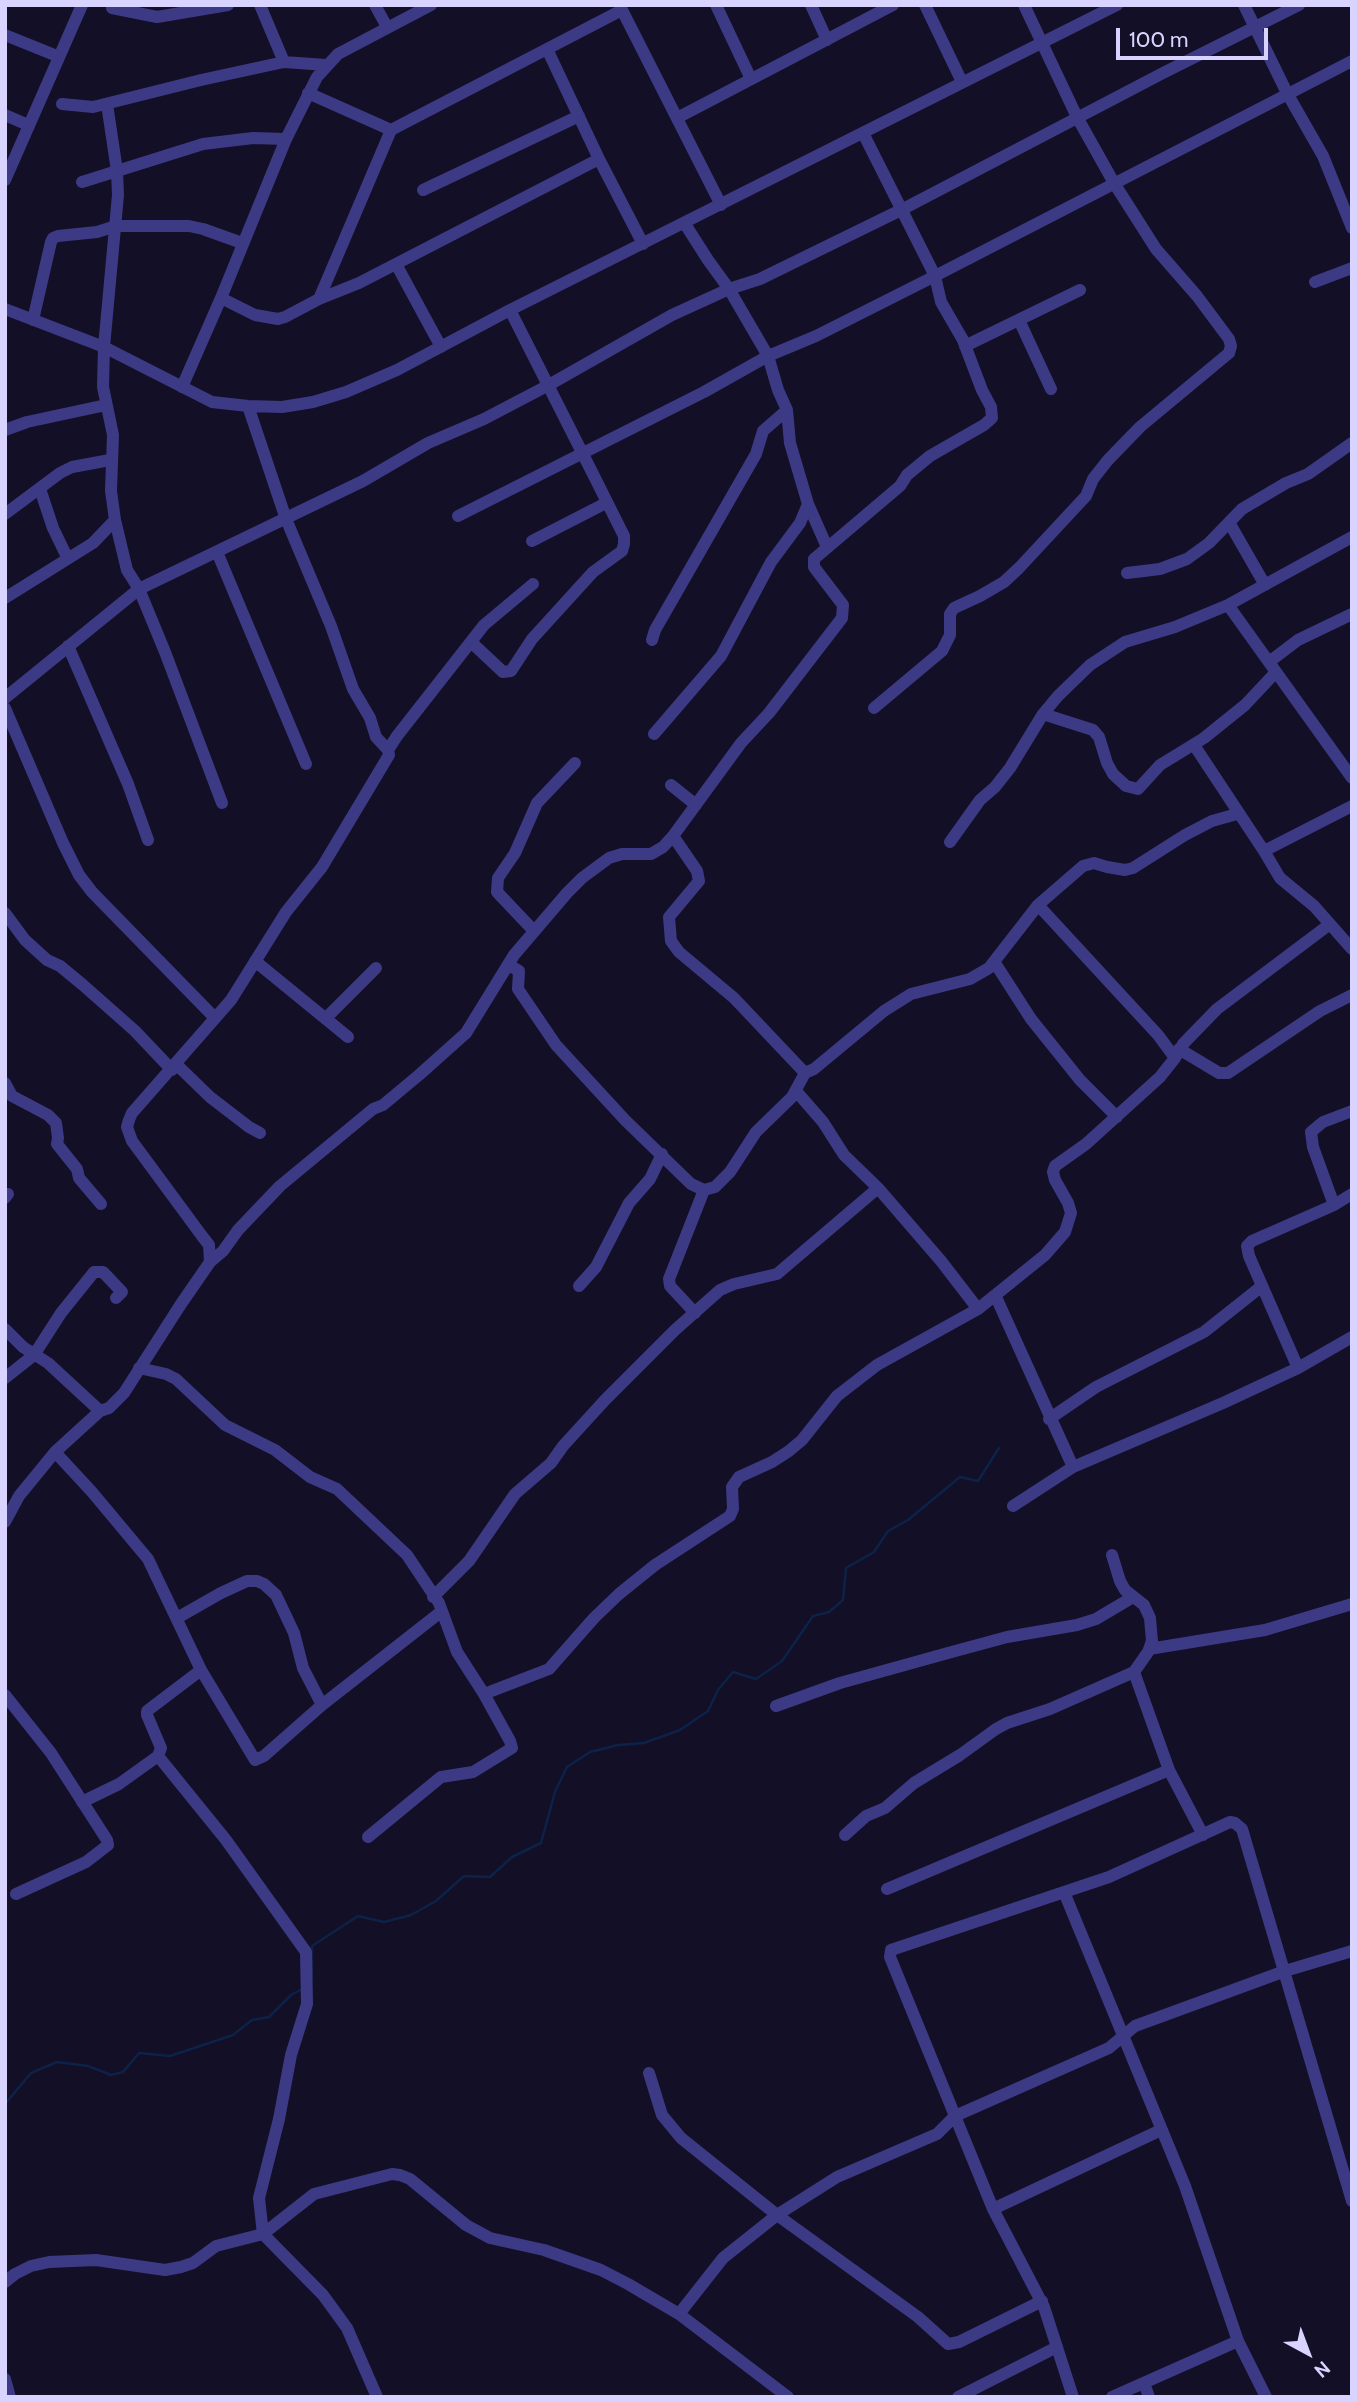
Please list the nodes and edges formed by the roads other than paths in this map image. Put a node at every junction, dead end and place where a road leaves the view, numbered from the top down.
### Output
1 (82, 5) edge
2 (228, 5) edge
3 (260, 5) edge
4 (375, 5) edge
5 (431, 5) edge
6 (716, 5) edge
7 (811, 5) edge
8 (893, 5) edge
9 (925, 5) edge
10 (1024, 5) edge
11 (1117, 5) edge
12 (1244, 5) edge
13 (1299, 5) edge
14 (112, 8) dead end
15 (621, 8) edge
16 (387, 27) junction
17 (1255, 28) junction
18 (5, 35) edge
19 (827, 40) junction
20 (1041, 43) junction
21 (547, 49) junction
22 (57, 57) junction
23 (1352, 61) edge
24 (284, 62) junction
25 (326, 65) junction
26 (751, 79) junction
27 (962, 82) junction
28 (308, 93) junction
29 (1287, 93) junction
30 (62, 104) dead end
31 (107, 104) junction
32 (5, 116) edge
33 (579, 116) junction
34 (1077, 117) junction
35 (677, 118) junction
36 (28, 125) junction
37 (391, 130) junction
38 (863, 133) junction
39 (286, 139) junction
40 (599, 159) junction
41 (117, 171) junction
42 (5, 180) edge
43 (82, 182) dead end
44 (1114, 183) junction
45 (423, 190) dead end
46 (721, 205) junction
47 (903, 209) junction
48 (685, 224) junction
49 (116, 226) junction
50 (1352, 228) edge
51 (242, 243) junction
52 (642, 244) junction
53 (396, 264) junction
54 (1352, 268) edge
55 (935, 276) junction
56 (1315, 282) dead end
57 (729, 289) junction
58 (1080, 290) dead end
59 (221, 298) junction
60 (319, 299) junction
61 (5, 309) edge
62 (510, 310) junction
63 (33, 320) junction
64 (1019, 320) junction
65 (965, 346) junction
66 (441, 347) junction
67 (104, 348) junction
68 (768, 356) junction
69 (547, 386) junction
70 (181, 387) junction
71 (1051, 389) dead end
72 (106, 405) junction
73 (248, 406) junction
74 (787, 410) junction
75 (5, 430) edge
76 (1352, 443) edge
77 (583, 454) junction
78 (110, 460) junction
79 (40, 489) junction
80 (606, 503) junction
81 (808, 504) junction
82 (5, 514) edge
83 (458, 516) dead end
84 (286, 519) junction
85 (115, 520) junction
86 (1230, 524) junction
87 (1352, 537) edge
88 (532, 541) dead end
89 (827, 547) junction
90 (217, 552) junction
91 (67, 558) junction
92 (1127, 573) dead end
93 (533, 583) dead end
94 (1265, 585) junction
95 (139, 589) junction
96 (5, 598) edge
97 (1228, 605) junction
98 (1352, 614) edge
99 (652, 640) dead end
100 (471, 642) junction
101 (68, 646) junction
102 (1272, 667) junction
103 (5, 698) edge
104 (5, 708) edge
105 (874, 708) dead end
106 (1044, 714) junction
107 (654, 734) dead end
108 (1194, 745) junction
109 (388, 750) junction
110 (575, 762) dead end
111 (306, 764) dead end
112 (1352, 778) edge
113 (671, 785) dead end
114 (222, 803) dead end
115 (696, 805) junction
116 (1352, 806) edge
117 (1237, 814) junction
118 (673, 836) junction
119 (148, 840) dead end
120 (950, 842) dead end
121 (1264, 851) junction
122 (1038, 905) junction
123 (5, 914) edge
124 (1330, 924) junction
125 (534, 931) junction
126 (1352, 949) edge
127 (256, 961) junction
128 (995, 963) junction
129 (509, 965) junction
130 (376, 968) dead end
131 (1352, 995) edge
132 (215, 1018) junction
133 (326, 1018) junction
134 (348, 1037) dead end
135 (1177, 1054) junction
136 (174, 1067) junction
137 (804, 1073) junction
138 (5, 1083) edge
139 (796, 1091) junction
140 (1352, 1111) edge
141 (1118, 1117) junction
142 (260, 1133) dead end
143 (662, 1154) junction
144 (878, 1188) junction
145 (705, 1190) junction
146 (1352, 1194) edge
147 (101, 1204) dead end
148 (1334, 1205) junction
149 (209, 1245) junction
150 (223, 1251) junction
151 (210, 1262) junction
152 (579, 1286) dead end
153 (1262, 1286) junction
154 (996, 1297) junction
155 (116, 1298) dead end
156 (978, 1309) junction
157 (695, 1313) junction
158 (5, 1329) edge
159 (1352, 1337) edge
160 (34, 1354) junction
161 (139, 1368) junction
162 (1298, 1368) junction
163 (5, 1378) edge
164 (100, 1411) junction
165 (1049, 1419) junction
166 (55, 1452) junction
167 (1073, 1467) junction
168 (1013, 1506) dead end
169 (5, 1522) edge
170 (1112, 1555) dead end
171 (433, 1597) junction
172 (1133, 1597) junction
173 (1352, 1604) edge
174 (442, 1611) junction
175 (177, 1618) junction
176 (1149, 1649) junction
177 (201, 1670) junction
178 (1134, 1672) junction
179 (484, 1693) junction
180 (5, 1695) edge
181 (322, 1705) junction
182 (776, 1706) dead end
183 (158, 1756) junction
184 (1169, 1770) junction
185 (82, 1802) junction
186 (845, 1835) dead end
187 (1203, 1835) junction
188 (368, 1838) dead end
189 (887, 1889) dead end
190 (1064, 1892) junction
191 (16, 1894) dead end
192 (1352, 1951) edge
193 (1285, 1971) junction
194 (1123, 2035) junction
195 (649, 2073) dead end
196 (955, 2116) junction
197 (1161, 2130) junction
198 (1352, 2200) edge
199 (993, 2208) junction
200 (778, 2215) junction
201 (263, 2234) junction
202 (5, 2282) edge
203 (1042, 2301) junction
204 (679, 2314) junction
205 (1238, 2341) junction
206 (1057, 2347) junction
207 (5, 2379) edge
208 (1144, 2383) junction
209 (10, 2397) edge
210 (377, 2397) edge
211 (788, 2397) edge
212 (958, 2397) edge
213 (1073, 2397) edge
214 (1112, 2397) edge
215 (1149, 2397) edge
216 (1266, 2397) edge

1 - 22 street
2 - 14 street
3 - 24 street
4 - 16 street
5 - 16 street
6 - 26 street
7 - 19 street
8 - 19 street
9 - 27 street
10 - 20 street
11 - 20 street
12 - 17 street
13 - 17 street
15 - 21 street
15 - 35 street
16 - 25 street
17 - 29 street
17 - 34 street
18 - 22 street
19 - 26 street
20 - 27 street
20 - 34 street
21 - 33 street
21 - 37 street
22 - 36 street
23 - 29 street
24 - 25 street
24 - 31 street
25 - 28 street
26 - 35 street
27 - 38 street
28 - 37 street
28 - 39 street
29 - 44 street
29 - 50 street
30 - 31 street
31 - 41 street
32 - 36 street
33 - 40 street
33 - 45 street
34 - 44 street
34 - 47 street
35 - 46 street
36 - 42 street
37 - 60 street
38 - 46 street
38 - 47 street
39 - 41 street
39 - 51 street
40 - 52 street
40 - 53 street
41 - 43 street
41 - 49 street
44 - 55 street
44 - 105 street
46 - 48 street
47 - 55 street
47 - 57 street
48 - 52 street
48 - 57 street
49 - 51 street
49 - 63 street
49 - 67 street
51 - 59 street
52 - 62 street
53 - 60 street
53 - 66 street
54 - 56 street
55 - 65 street
55 - 68 street
57 - 68 street
57 - 69 street
58 - 64 street
59 - 60 street
59 - 70 street
61 - 63 street
62 - 66 street
62 - 69 street
63 - 67 street
64 - 65 street
64 - 71 street
65 - 89 street
66 - 73 street
67 - 70 street
67 - 72 street
68 - 74 street
68 - 77 street
69 - 77 street
69 - 84 street
70 - 73 street
72 - 75 street
72 - 78 street
73 - 84 street
74 - 81 street
74 - 99 street
76 - 86 street
77 - 80 street
77 - 83 street
78 - 79 street
78 - 85 street
79 - 82 street
79 - 91 street
80 - 88 street
80 - 100 street
81 - 89 street
81 - 107 street
84 - 90 street
84 - 109 street
85 - 91 street
85 - 95 street
86 - 92 street
86 - 94 street
87 - 94 street
89 - 115 street
90 - 95 street
90 - 111 street
91 - 96 street
93 - 100 street
94 - 97 street
95 - 101 street
95 - 114 street
97 - 102 street
97 - 106 street
98 - 102 street
100 - 109 street
101 - 103 street
101 - 119 street
102 - 108 street
102 - 112 street
104 - 132 street
106 - 108 street
106 - 120 street
108 - 117 street
109 - 127 street
110 - 125 street
113 - 115 street
115 - 118 street
116 - 121 street
117 - 121 street
117 - 122 street
118 - 125 street
118 - 137 street
121 - 124 street
122 - 128 street
122 - 135 street
123 - 136 street
124 - 126 street
124 - 135 street
125 - 129 street
127 - 132 street
127 - 133 street
128 - 137 street
128 - 141 street
129 - 143 street
129 - 150 street
130 - 133 street
131 - 135 street
132 - 136 street
133 - 134 street
135 - 141 street
136 - 142 street
136 - 149 street
137 - 139 street
138 - 147 street
139 - 144 street
139 - 145 street
140 - 148 street
141 - 154 street
143 - 145 street
143 - 152 street
144 - 156 street
144 - 157 street
145 - 157 street
146 - 148 street
148 - 153 street
149 - 150 street
149 - 151 street
150 - 151 street
151 - 161 street
153 - 162 street
153 - 165 street
154 - 156 street
154 - 165 street
155 - 160 street
156 - 179 street
157 - 171 street
158 - 160 street
159 - 162 street
160 - 163 street
160 - 164 street
161 - 164 street
161 - 171 street
162 - 167 street
164 - 166 street
165 - 167 street
166 - 169 street
166 - 175 street
167 - 168 street
170 - 172 street
171 - 174 street
172 - 176 street
172 - 182 street
173 - 176 street
174 - 179 street
174 - 181 street
175 - 177 street
175 - 181 street
176 - 178 street
177 - 181 street
177 - 183 street
178 - 184 street
178 - 186 street
179 - 188 street
180 - 185 street
183 - 185 street
183 - 201 street
184 - 187 street
184 - 189 street
185 - 191 street
187 - 190 street
187 - 193 street
190 - 194 street
190 - 196 street
192 - 193 street
193 - 194 street
193 - 198 street
194 - 196 street
194 - 197 street
195 - 200 street
196 - 199 street
196 - 200 street
197 - 199 street
197 - 205 street
199 - 203 street
200 - 203 street
200 - 204 street
201 - 202 street
201 - 204 street
201 - 210 street
203 - 206 street
204 - 211 street
205 - 208 street
205 - 216 street
206 - 212 street
206 - 213 street
207 - 209 street
208 - 214 street
208 - 215 street

